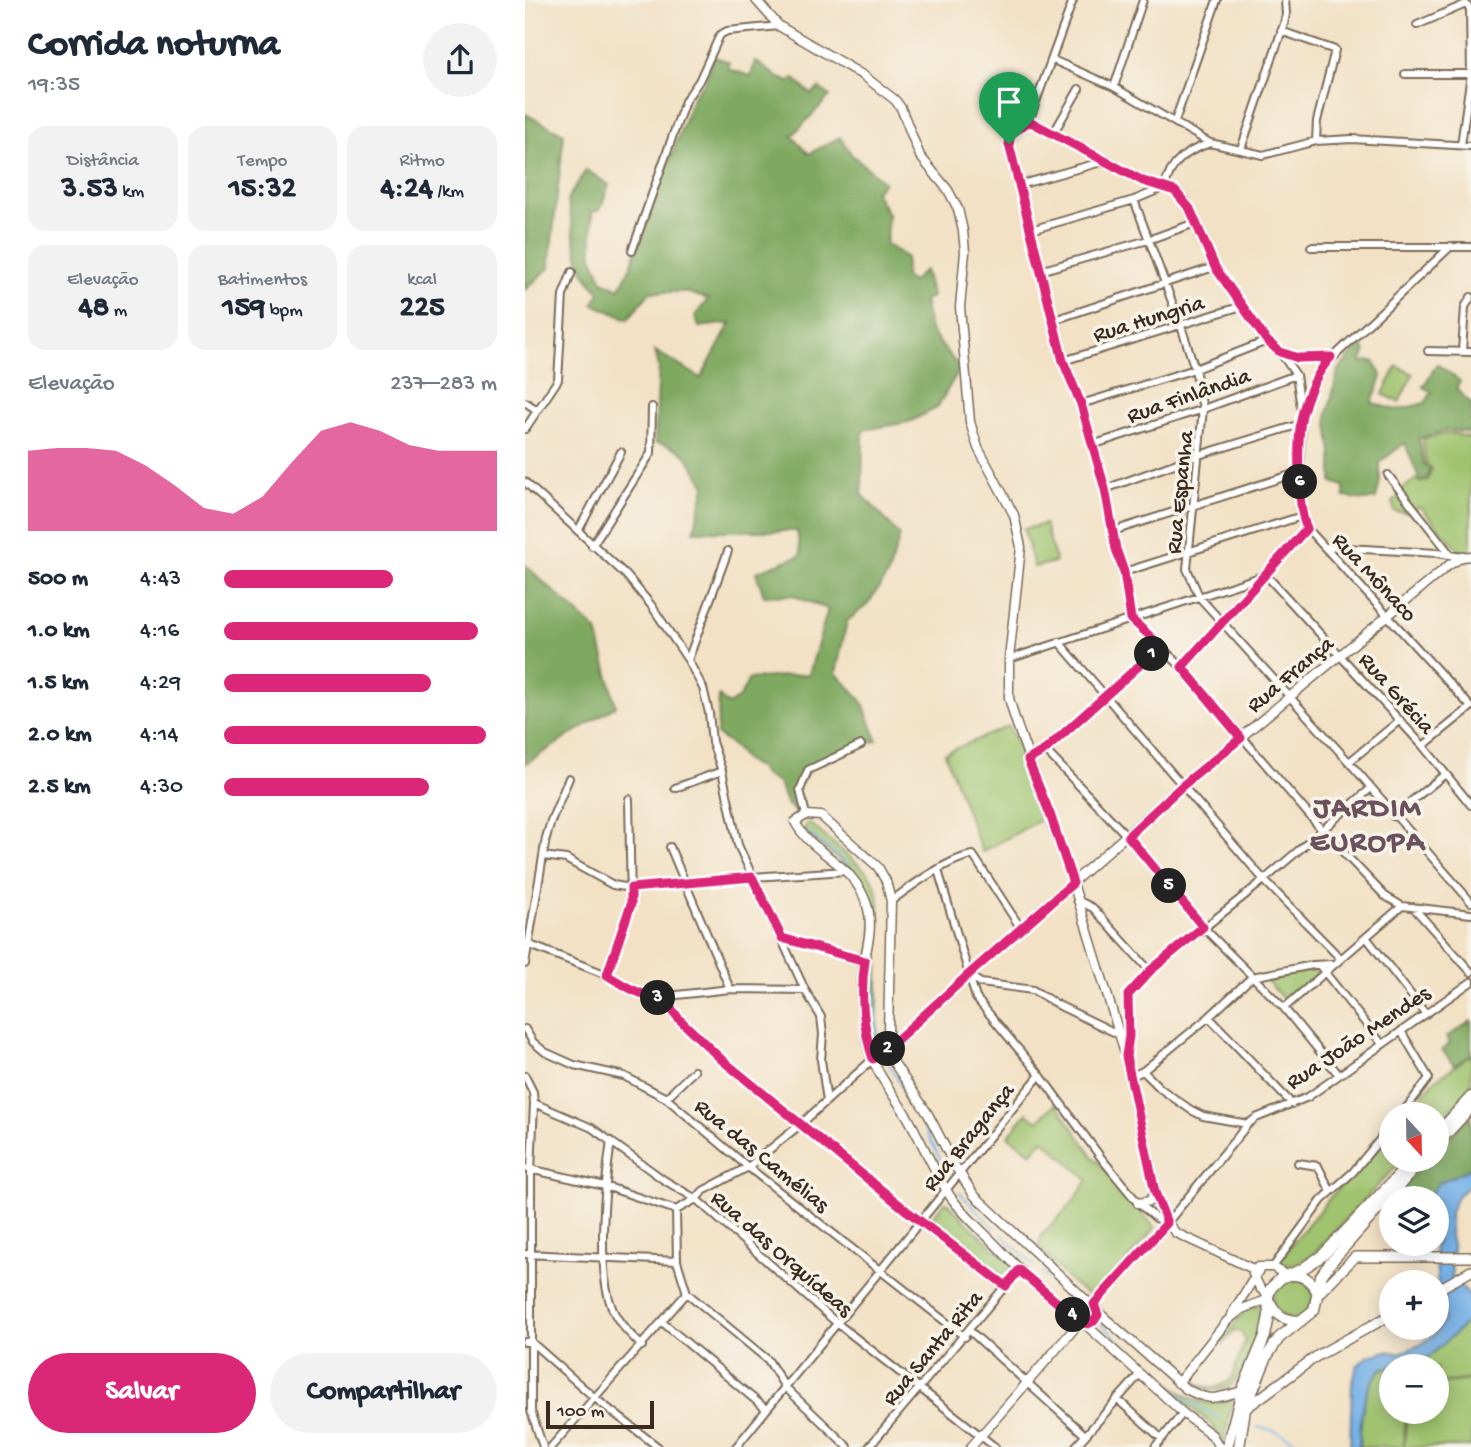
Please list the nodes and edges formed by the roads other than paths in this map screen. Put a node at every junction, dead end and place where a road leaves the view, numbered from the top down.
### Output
1 (756, 0) edge
2 (1073, 0) edge
3 (1143, 0) edge
4 (1217, 0) edge
5 (1285, 0) edge
6 (1417, 24) dead end
7 (779, 26) junction
8 (1281, 31) junction
9 (1053, 60) junction
10 (1405, 74) dead end
11 (1471, 74) edge
12 (1114, 87) junction
13 (1079, 89) dead end
14 (1029, 121) junction
15 (1174, 121) junction
16 (1053, 134) junction
17 (1316, 141) junction
18 (1210, 143) junction
19 (1461, 145) junction
20 (1471, 145) edge
21 (1241, 149) junction
22 (1105, 161) junction
23 (1020, 185) junction
24 (1165, 187) junction
25 (1134, 200) junction
26 (1195, 223) junction
27 (1031, 230) junction
28 (1148, 240) junction
29 (1451, 246) junction
30 (1311, 247) dead end
31 (1471, 247) edge
32 (632, 251) dead end
33 (1215, 267) junction
34 (1040, 271) junction
35 (572, 272) dead end
36 (1164, 284) junction
37 (1471, 297) edge
38 (1242, 306) junction
39 (1054, 320) junction
40 (1181, 326) junction
41 (1267, 341) junction
42 (1428, 351) dead end
43 (1462, 351) junction
44 (1280, 352) junction
45 (1471, 352) edge
46 (1331, 357) junction
47 (1063, 361) junction
48 (1195, 369) junction
49 (1296, 375) junction
50 (525, 402) edge
51 (1081, 404) junction
52 (652, 407) dead end
53 (1203, 409) junction
54 (537, 410) junction
55 (1302, 414) junction
56 (1301, 424) junction
57 (525, 429) edge
58 (1092, 445) junction
59 (621, 452) dead end
60 (1199, 455) junction
61 (1300, 472) junction
62 (1388, 475) dead end
63 (525, 482) edge
64 (1105, 489) junction
65 (1195, 505) junction
66 (1302, 516) junction
67 (1307, 528) junction
68 (578, 531) junction
69 (1113, 531) junction
70 (592, 546) junction
71 (1327, 547) junction
72 (727, 551) dead end
73 (1189, 553) junction
74 (1450, 554) junction
75 (1467, 556) edge
76 (1124, 572) junction
77 (1266, 575) junction
78 (1200, 598) junction
79 (1389, 615) junction
80 (1131, 619) junction
81 (1224, 622) junction
82 (1059, 642) junction
83 (1161, 646) junction
84 (1341, 656) junction
85 (1009, 659) junction
86 (688, 660) junction
87 (1182, 667) junction
88 (1104, 695) junction
89 (1289, 698) junction
90 (1471, 707) edge
91 (1400, 720) junction
92 (1241, 738) junction
93 (861, 745) dead end
94 (1423, 746) junction
95 (1045, 750) junction
96 (1028, 760) junction
97 (1349, 762) junction
98 (722, 771) junction
99 (1444, 775) junction
100 (569, 778) dead end
101 (1182, 786) junction
102 (675, 788) dead end
103 (1370, 789) junction
104 (629, 799) dead end
105 (1471, 804) edge
106 (806, 815) junction
107 (1394, 816) junction
108 (1322, 830) junction
109 (1128, 836) junction
110 (670, 847) dead end
111 (543, 856) junction
112 (938, 870) junction
113 (847, 871) junction
114 (752, 877) junction
115 (1264, 880) junction
116 (685, 883) junction
117 (1073, 883) junction
118 (631, 888) junction
119 (1077, 900) junction
120 (891, 901) junction
121 (1471, 902) edge
122 (1402, 906) junction
123 (1413, 907) junction
124 (1471, 914) edge
125 (1203, 927) junction
126 (1022, 930) junction
127 (1366, 937) junction
128 (782, 938) junction
129 (526, 944) edge
130 (1340, 958) junction
131 (865, 961) junction
132 (525, 964) edge
133 (1332, 964) junction
134 (1319, 965) junction
135 (1150, 971) junction
136 (1324, 972) junction
137 (1471, 972) edge
138 (607, 975) junction
139 (968, 975) junction
140 (1252, 977) junction
141 (1471, 982) edge
142 (730, 989) junction
143 (805, 990) junction
144 (664, 999) junction
145 (1284, 1008) junction
146 (1425, 1013) junction
147 (1209, 1017) junction
148 (525, 1029) edge
149 (1401, 1031) junction
150 (1118, 1034) junction
151 (1382, 1044) junction
152 (888, 1048) junction
153 (1126, 1056) junction
154 (873, 1059) junction
155 (694, 1071) dead end
156 (1143, 1071) junction
157 (1040, 1075) junction
158 (1339, 1075) junction
159 (525, 1076) edge
160 (1131, 1077) junction
161 (1471, 1097) edge
162 (666, 1098) junction
163 (827, 1101) junction
164 (534, 1102) junction
165 (1411, 1102) edge
166 (525, 1104) edge
167 (1292, 1104) junction
168 (1471, 1107) edge
169 (1449, 1121) edge
170 (801, 1124) junction
171 (1248, 1124) junction
172 (1449, 1131) edge
173 (611, 1141) junction
174 (1379, 1141) edge
175 (1298, 1163) dead end
176 (748, 1167) junction
177 (528, 1169) edge
178 (1402, 1172) edge
179 (1411, 1172) edge
180 (960, 1174) junction
181 (605, 1185) junction
182 (947, 1190) junction
183 (1155, 1192) junction
184 (1331, 1192) junction
185 (696, 1199) junction
186 (1138, 1203) junction
187 (675, 1210) junction
188 (922, 1222) junction
189 (1167, 1223) junction
190 (528, 1254) edge
191 (604, 1258) junction
192 (1468, 1259) edge
193 (677, 1261) junction
194 (1273, 1267) junction
195 (1019, 1270) junction
196 (1255, 1271) junction
197 (1471, 1271) edge
198 (880, 1272) junction
199 (1288, 1275) junction
200 (1449, 1283) edge
201 (1006, 1286) junction
202 (687, 1293) junction
203 (1317, 1293) junction
204 (1269, 1298) junction
205 (1093, 1306) junction
206 (1080, 1321) junction
207 (1227, 1321) junction
208 (1301, 1321) junction
209 (662, 1322) junction
210 (1379, 1322) edge
211 (838, 1324) junction
212 (967, 1334) junction
213 (528, 1342) edge
214 (642, 1346) junction
215 (1139, 1375) junction
216 (1027, 1382) junction
217 (1178, 1383) junction
218 (785, 1387) junction
219 (919, 1388) junction
220 (1242, 1391) junction
221 (596, 1399) junction
222 (1117, 1399) junction
223 (766, 1409) junction
224 (1245, 1409) junction
225 (1183, 1413) junction
226 (1086, 1435) junction
227 (981, 1436) junction
228 (1161, 1438) junction
229 (543, 1447) edge
230 (551, 1447) edge
231 (658, 1447) edge
232 (736, 1447) edge
233 (848, 1447) edge
234 (869, 1447) edge
235 (971, 1447) edge
236 (995, 1447) edge
237 (1075, 1447) edge
238 (1154, 1447) edge
239 (1219, 1447) edge
240 (1227, 1447) edge
241 (1239, 1447) edge

1 - 7 street
2 - 9 street
3 - 12 street
4 - 15 street
5 - 8 street
6 - 11 street
7 - 32 street
7 - 85 street
8 - 17 street
8 - 21 street
9 - 12 street
9 - 14 street
10 - 11 street
11 - 19 street
12 - 15 street
13 - 16 street
14 - 16 street, Rua Mônaco
14 - 23 street
15 - 18 street
16 - 22 street, Rua Mônaco
17 - 19 street
17 - 21 street
18 - 21 street
18 - 24 street
19 - 20 street
22 - 23 street
22 - 24 street, Rua Mônaco
23 - 27 street
24 - 25 street
24 - 26 street, Rua Mônaco
25 - 27 street
25 - 28 street, Rua Espanha
26 - 28 street
26 - 33 street, Rua Mônaco
27 - 34 street
28 - 34 street
28 - 36 street, Rua Espanha
29 - 30 street
29 - 31 street
29 - 46 street
33 - 36 street
33 - 38 street, Rua Mônaco
34 - 39 street
35 - 54 street
36 - 39 street
36 - 40 street, Rua Espanha
37 - 43 street
38 - 40 street, Rua Hungria
38 - 41 street, Rua Mônaco
39 - 47 street
40 - 47 street, Rua Hungria
40 - 48 street, Rua Espanha
41 - 44 street, Rua Mônaco
41 - 48 street
42 - 43 street
43 - 45 street
44 - 46 street
44 - 49 street, Rua Mônaco
46 - 55 street
47 - 51 street
48 - 51 street
48 - 53 street, Rua Espanha
49 - 53 street, Rua Finlândia
49 - 55 street, Rua Mônaco
50 - 54 street
51 - 58 street
52 - 70 street
53 - 58 street, Rua Finlândia
53 - 60 street, Rua Espanha
54 - 57 street
55 - 56 street, Rua Mônaco
56 - 60 street
56 - 61 street, Rua Mônaco
58 - 64 street
59 - 68 street
60 - 64 street
60 - 65 street, Rua Espanha
61 - 65 street
61 - 66 street, Rua Mônaco
62 - 74 street
63 - 68 street
64 - 69 street
65 - 69 street
65 - 73 street, Rua Espanha
66 - 67 street, Rua Mônaco
66 - 73 street
67 - 71 street, Rua Mônaco
67 - 77 street
68 - 70 street
69 - 76 street
70 - 86 street
71 - 74 street
71 - 79 street, Rua Mônaco
72 - 86 street
73 - 76 street
73 - 78 street, Rua Espanha
74 - 75 street
75 - 79 street, Rua França
76 - 80 street
77 - 78 street
77 - 81 street
77 - 84 street, Rua Grécia
78 - 80 street
78 - 81 street, Rua Espanha
79 - 84 street, Rua França
79 - 90 street, Rua Mônaco
80 - 82 street
80 - 83 street
81 - 87 street
81 - 89 street, Rua Espanha
82 - 85 street
82 - 88 street
83 - 87 street
83 - 88 street
84 - 89 street, Rua França
84 - 91 street, Rua Grécia
85 - 96 street
86 - 98 street
87 - 92 street
88 - 95 street
88 - 101 street
89 - 92 street, Rua França
89 - 97 street, Rua Espanha
90 - 94 street
91 - 94 street, Rua Grécia
91 - 97 street
92 - 101 street, Rua França
92 - 108 street
93 - 106 street
94 - 99 street, Rua Grécia
95 - 96 street
95 - 109 street
96 - 117 street
97 - 103 street, Rua Espanha
98 - 102 street
98 - 114 street
99 - 105 street, Rua Grécia
99 - 107 street
100 - 111 street
101 - 109 street, Rua França
101 - 115 street
103 - 107 street, Rua Espanha
103 - 108 street
104 - 118 street
106 - 113 street
106 - 120 street
107 - 121 street, Rua Espanha
108 - 115 street
108 - 122 street
109 - 117 street, Rua França
109 - 125 street
110 - 116 street
111 - 118 street
111 - 129 street
112 - 120 street
112 - 126 street
112 - 139 street
113 - 114 street
113 - 131 street
114 - 116 street
114 - 128 street
115 - 125 street
115 - 130 street
116 - 118 street
116 - 142 street
117 - 119 street
117 - 126 street, Rua França
118 - 138 street
119 - 135 street
119 - 150 street
120 - 152 street
122 - 123 street
122 - 127 street
123 - 124 street
123 - 137 street
125 - 135 street
125 - 140 street
126 - 139 street, Rua França
127 - 130 street
127 - 146 street
128 - 131 street
128 - 143 street
129 - 132 street
129 - 138 street
130 - 133 street
131 - 154 street
133 - 134 street
133 - 136 street
134 - 136 street
134 - 140 street
135 - 153 street
136 - 145 street
136 - 151 street
138 - 144 street
139 - 150 street
139 - 152 street, Rua França
139 - 157 street
140 - 145 street
140 - 147 street
141 - 146 street, Rua João Mendes
142 - 143 street
142 - 144 street
143 - 163 street
144 - 170 street
145 - 158 street
146 - 149 street, Rua João Mendes
147 - 156 street
147 - 167 street
148 - 162 street, Rua das Camélias
149 - 151 street, Rua João Mendes
149 - 165 street
150 - 153 street
151 - 158 street, Rua João Mendes
152 - 154 street, Rua França
152 - 180 street
153 - 160 street
154 - 163 street
154 - 182 street
155 - 162 street
156 - 160 street
156 - 171 street
157 - 180 street, Rua Bragança
157 - 186 street
158 - 167 street, Rua João Mendes
159 - 164 street
160 - 183 street
161 - 169 main road
162 - 176 street, Rua das Camélias
163 - 170 street
164 - 166 street
164 - 173 street, Rua das Orquídeas
164 - 177 street
167 - 171 street, Rua João Mendes
168 - 172 main road
170 - 176 street
170 - 188 street
171 - 189 street, Rua João Mendes
173 - 181 street
173 - 185 street, Rua das Orquídeas
174 - 184 street
175 - 184 street
176 - 185 street
176 - 198 street, Rua das Camélias
177 - 181 street
177 - 190 street
178 - 199 main road
179 - 203 main road
180 - 182 street, Rua Bragança
180 - 205 street
181 - 187 street
181 - 191 street
182 - 188 street, Rua Bragança
182 - 195 street
183 - 186 street
183 - 189 street
184 - 194 street
185 - 187 street
185 - 211 street, Rua das Orquídeas
186 - 189 street
187 - 193 street
188 - 198 street, Rua Bragança
188 - 201 street
189 - 196 street
189 - 205 street, Rua João Mendes
190 - 191 street
190 - 213 street
191 - 193 street
191 - 214 street
192 - 203 main road
193 - 202 street
194 - 196 street
194 - 199 street
195 - 201 street, Rua Santa Rita
195 - 206 street
196 - 204 street
196 - 207 street
197 - 200 main road
198 - 211 street, Rua Bragança
198 - 212 street, Rua das Camélias
199 - 203 main road
199 - 204 main road
201 - 212 street, Rua Santa Rita
202 - 209 street
202 - 218 street
203 - 208 main road
204 - 207 street
204 - 208 main road
204 - 220 main road
205 - 206 street
205 - 206 street
205 - 217 street
206 - 215 street
206 - 216 street
207 - 217 street
208 - 224 main road
209 - 214 street
209 - 223 street
210 - 224 main road
211 - 218 street, Rua Bragança
211 - 219 street, Rua das Orquídeas
212 - 216 street, Rua das Camélias
212 - 219 street, Rua Santa Rita
213 - 221 street
213 - 229 street
214 - 221 street
215 - 222 street
215 - 225 street
216 - 226 street, Rua das Camélias
216 - 227 street
217 - 220 street
218 - 223 street, Rua Bragança
218 - 233 street
219 - 227 street, Rua das Orquídeas
219 - 234 street, Rua Santa Rita
220 - 240 main road
221 - 230 street
221 - 231 street
222 - 226 street
222 - 228 street
223 - 232 street, Rua Bragança
224 - 241 main road
225 - 228 street
225 - 239 street
226 - 237 street
227 - 235 street
227 - 236 street, Rua das Orquídeas
228 - 238 street

